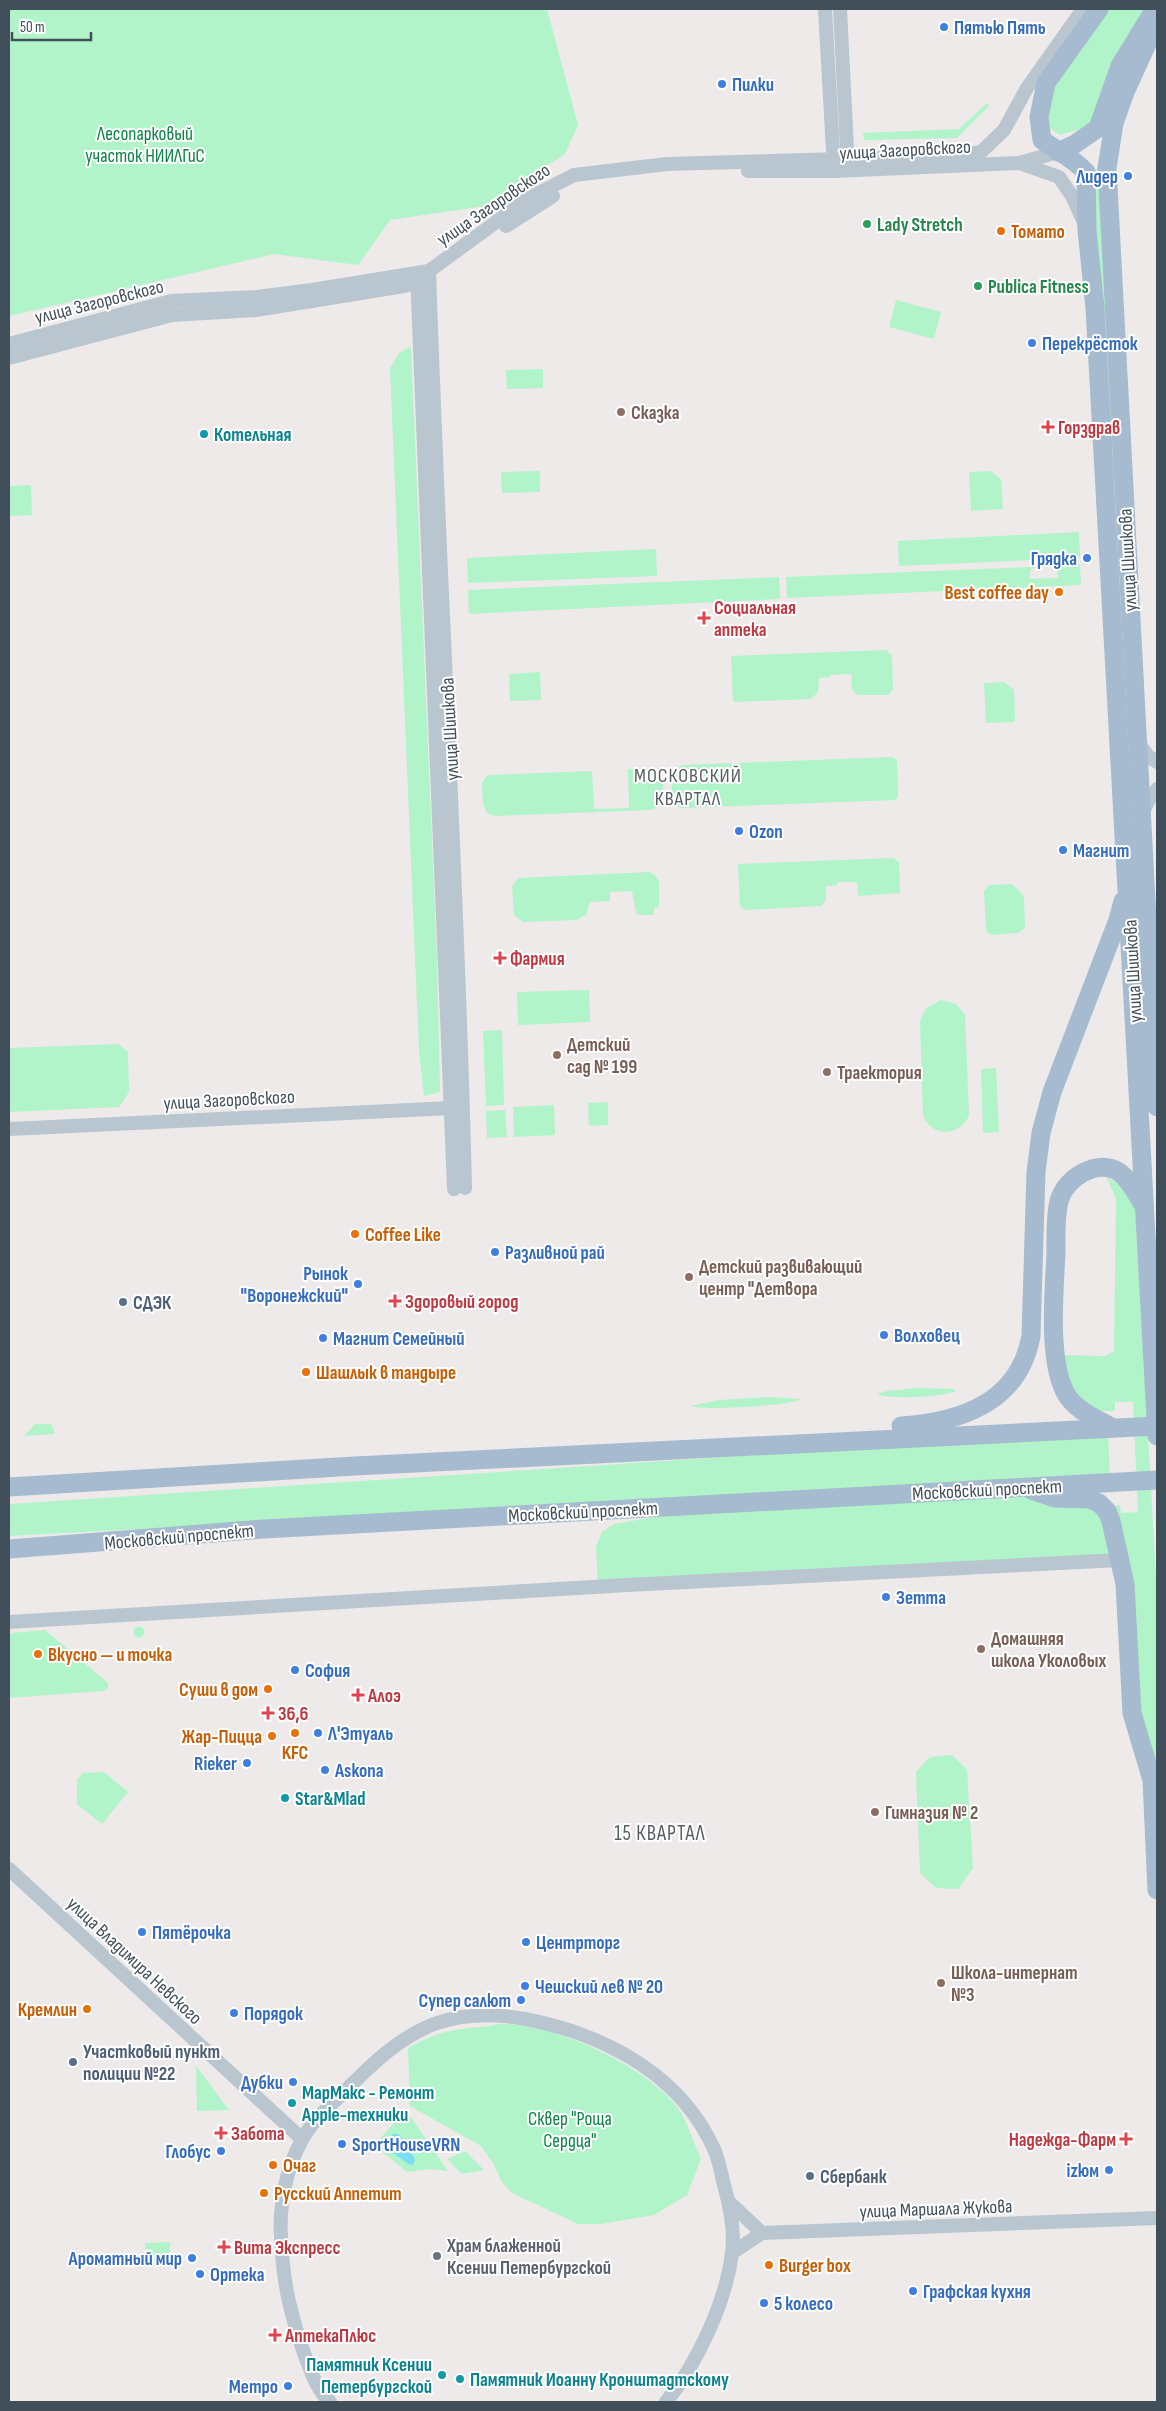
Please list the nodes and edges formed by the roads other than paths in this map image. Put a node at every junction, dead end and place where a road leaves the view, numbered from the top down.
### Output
1 (825, 9) edge
2 (840, 9) edge
3 (1083, 9) edge
4 (1099, 9) edge
5 (1155, 9) edge
6 (1157, 22) edge
7 (1098, 128) junction
8 (1058, 152) junction
9 (1019, 163) junction
10 (841, 166) junction
11 (1107, 168) junction
12 (1087, 230) junction
13 (423, 276) junction
14 (9, 344) edge
15 (9, 358) edge
16 (1114, 482) junction
17 (1118, 558) junction
18 (1137, 740) junction
19 (1157, 762) edge
20 (1157, 789) edge
21 (1141, 816) junction
22 (1128, 886) junction
23 (1146, 905) junction
24 (1157, 930) edge
25 (1157, 1107) edge
26 (452, 1108) junction
27 (9, 1128) edge
28 (1144, 1206) junction
29 (1157, 1418) edge
30 (1113, 1428) junction
31 (1157, 1436) edge
32 (769, 1444) junction
33 (1157, 1480) edge
34 (1022, 1486) junction
35 (9, 1487) edge
36 (29, 1548) junction
37 (9, 1549) edge
38 (9, 1556) edge
39 (1120, 1560) junction
40 (9, 1622) edge
41 (9, 1869) edge
42 (1157, 1890) edge
43 (302, 2139) junction
44 (729, 2202) junction
45 (1157, 2218) edge
46 (762, 2233) junction
47 (732, 2253) junction
48 (323, 2400) edge
49 (666, 2402) edge

1 - 10 street
2 - 10 street
3 - 10 street, улица Загоровского
4 - 8 main road, улица Шишкова
5 - 7 main road
6 - 11 main road, улица Шишкова
7 - 8 main road
7 - 11 main road
8 - 9 street
8 - 12 main road, улица Шишкова
9 - 10 street, улица Загоровского
9 - 12 street, улица Загоровского
10 - 13 street, улица Загоровского
11 - 16 main road, улица Шишкова
12 - 16 main road, улица Шишкова
13 - 14 street, улица Загоровского
13 - 15 street, улица Загоровского
13 - 26 street, улица Шишкова
13 - 26 street, улица Шишкова
16 - 17 main road, улица Шишкова
17 - 18 main road, улица Шишкова
17 - 22 main road, улица Шишкова
18 - 19 street
18 - 21 main road, улица Шишкова
20 - 21 street
21 - 23 main road, улица Шишкова
22 - 28 main road, улица Шишкова
22 - 32 main road
23 - 24 main road
23 - 25 main road, улица Шишкова
26 - 27 street, улица Загоровского
28 - 29 main road, улица Шишкова
28 - 30 main road
29 - 30 main road
29 - 31 main road, улица Шишкова
30 - 32 main road
32 - 35 main road
33 - 34 main road, Московский проспект
34 - 36 main road, Московский проспект
34 - 39 main road
36 - 37 main road, Московский проспект
36 - 38 street
39 - 40 street
39 - 42 main road
41 - 43 street, улица Владимира Невского
43 - 44 street
43 - 48 street
44 - 46 street
44 - 47 street
45 - 46 street, улица Маршала Жукова
46 - 47 street
47 - 49 street

